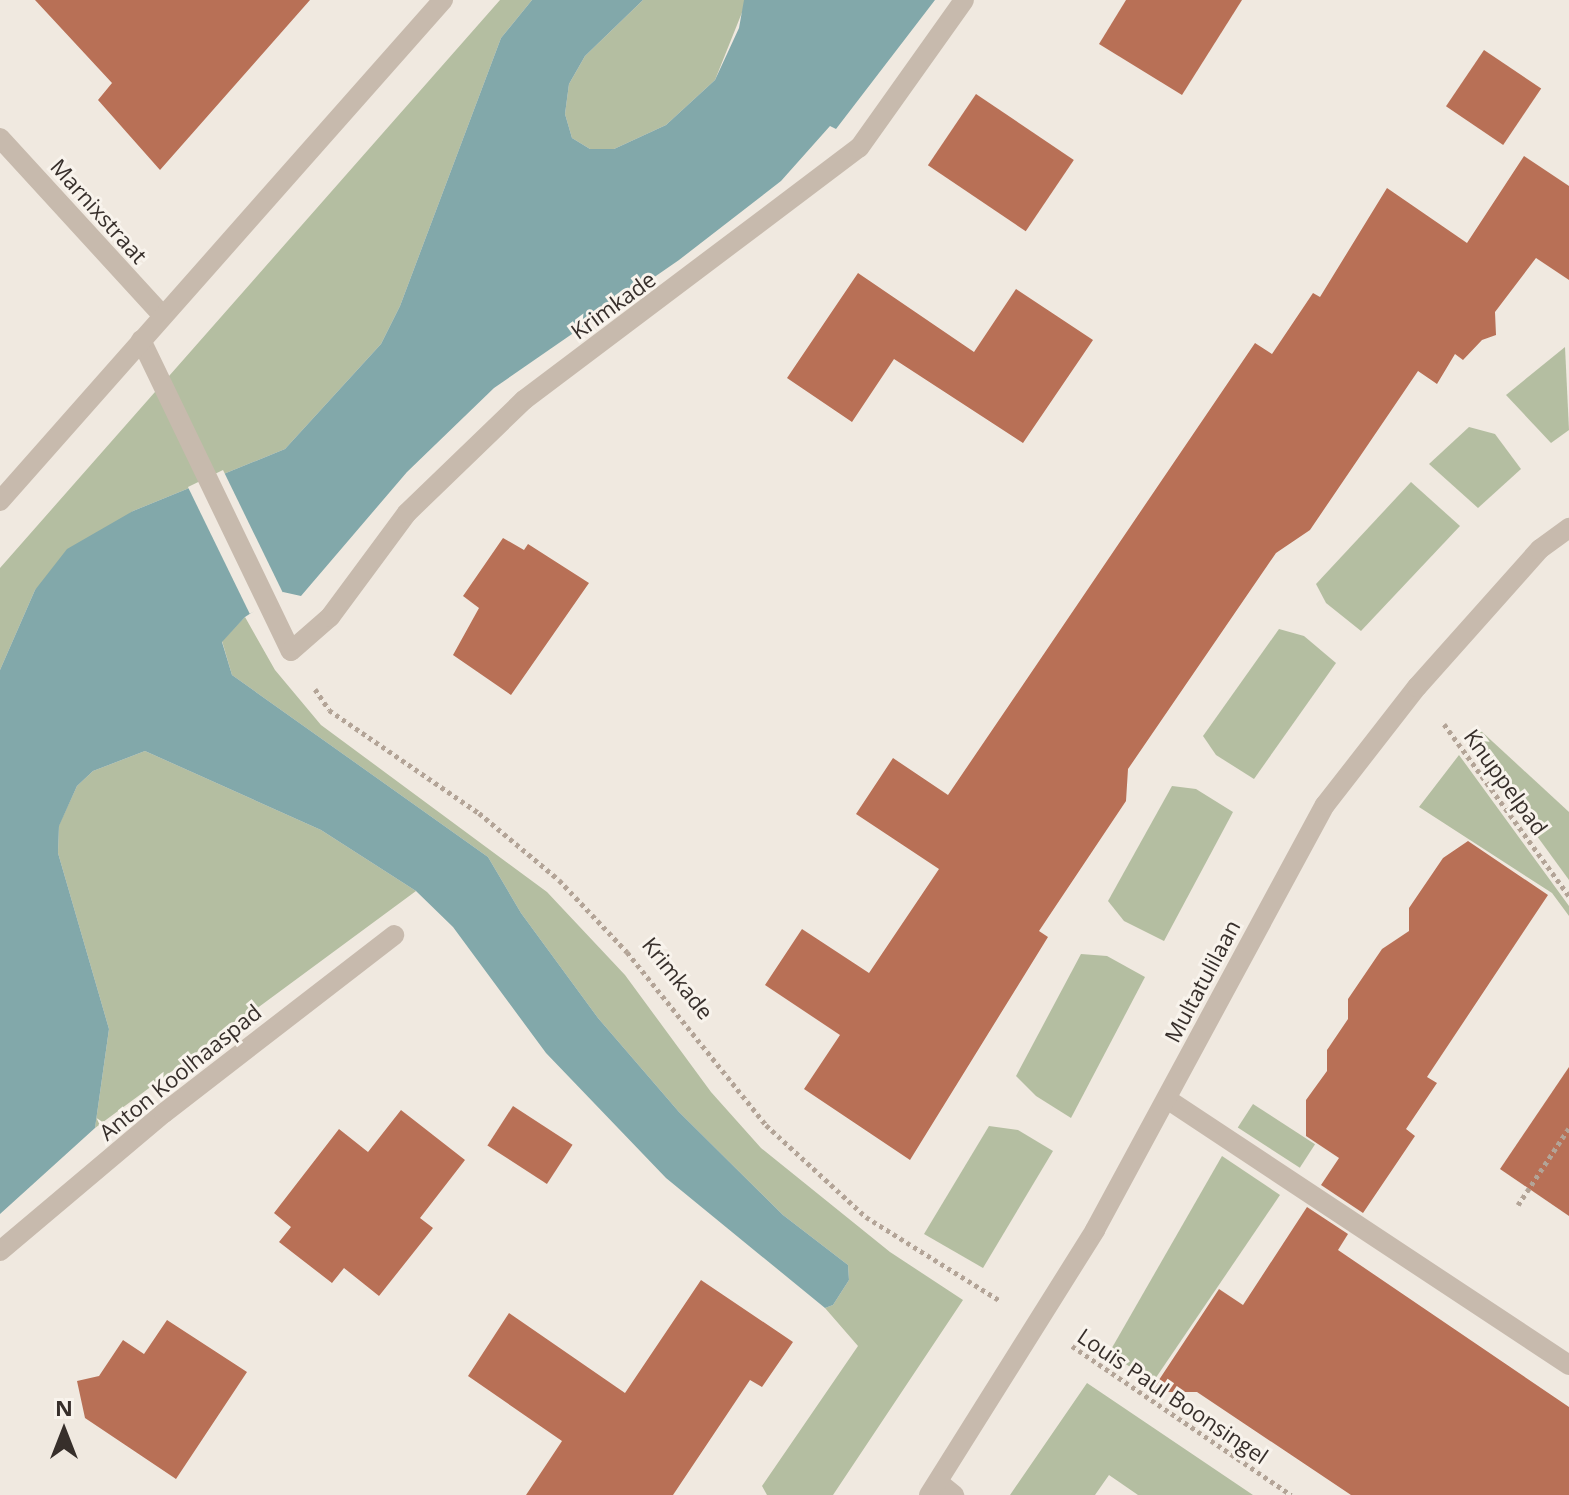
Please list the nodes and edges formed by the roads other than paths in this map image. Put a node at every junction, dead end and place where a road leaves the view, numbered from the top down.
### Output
1 (443, 0) edge
2 (964, 0) edge
3 (0, 138) edge
4 (163, 316) junction
5 (141, 340) junction
6 (0, 501) edge
7 (1569, 528) edge
8 (394, 935) dead end
9 (1167, 1099) junction
10 (0, 1251) edge
11 (1569, 1365) edge
12 (940, 1491) edge

1 - 4 street
2 - 5 street, Krimkade
3 - 4 street, Marnixstraat
4 - 5 street
5 - 6 street
7 - 9 street, Multatulilaan
8 - 10 street, Anton Koolhaaspad
9 - 11 street
9 - 12 street, Multatulilaan

